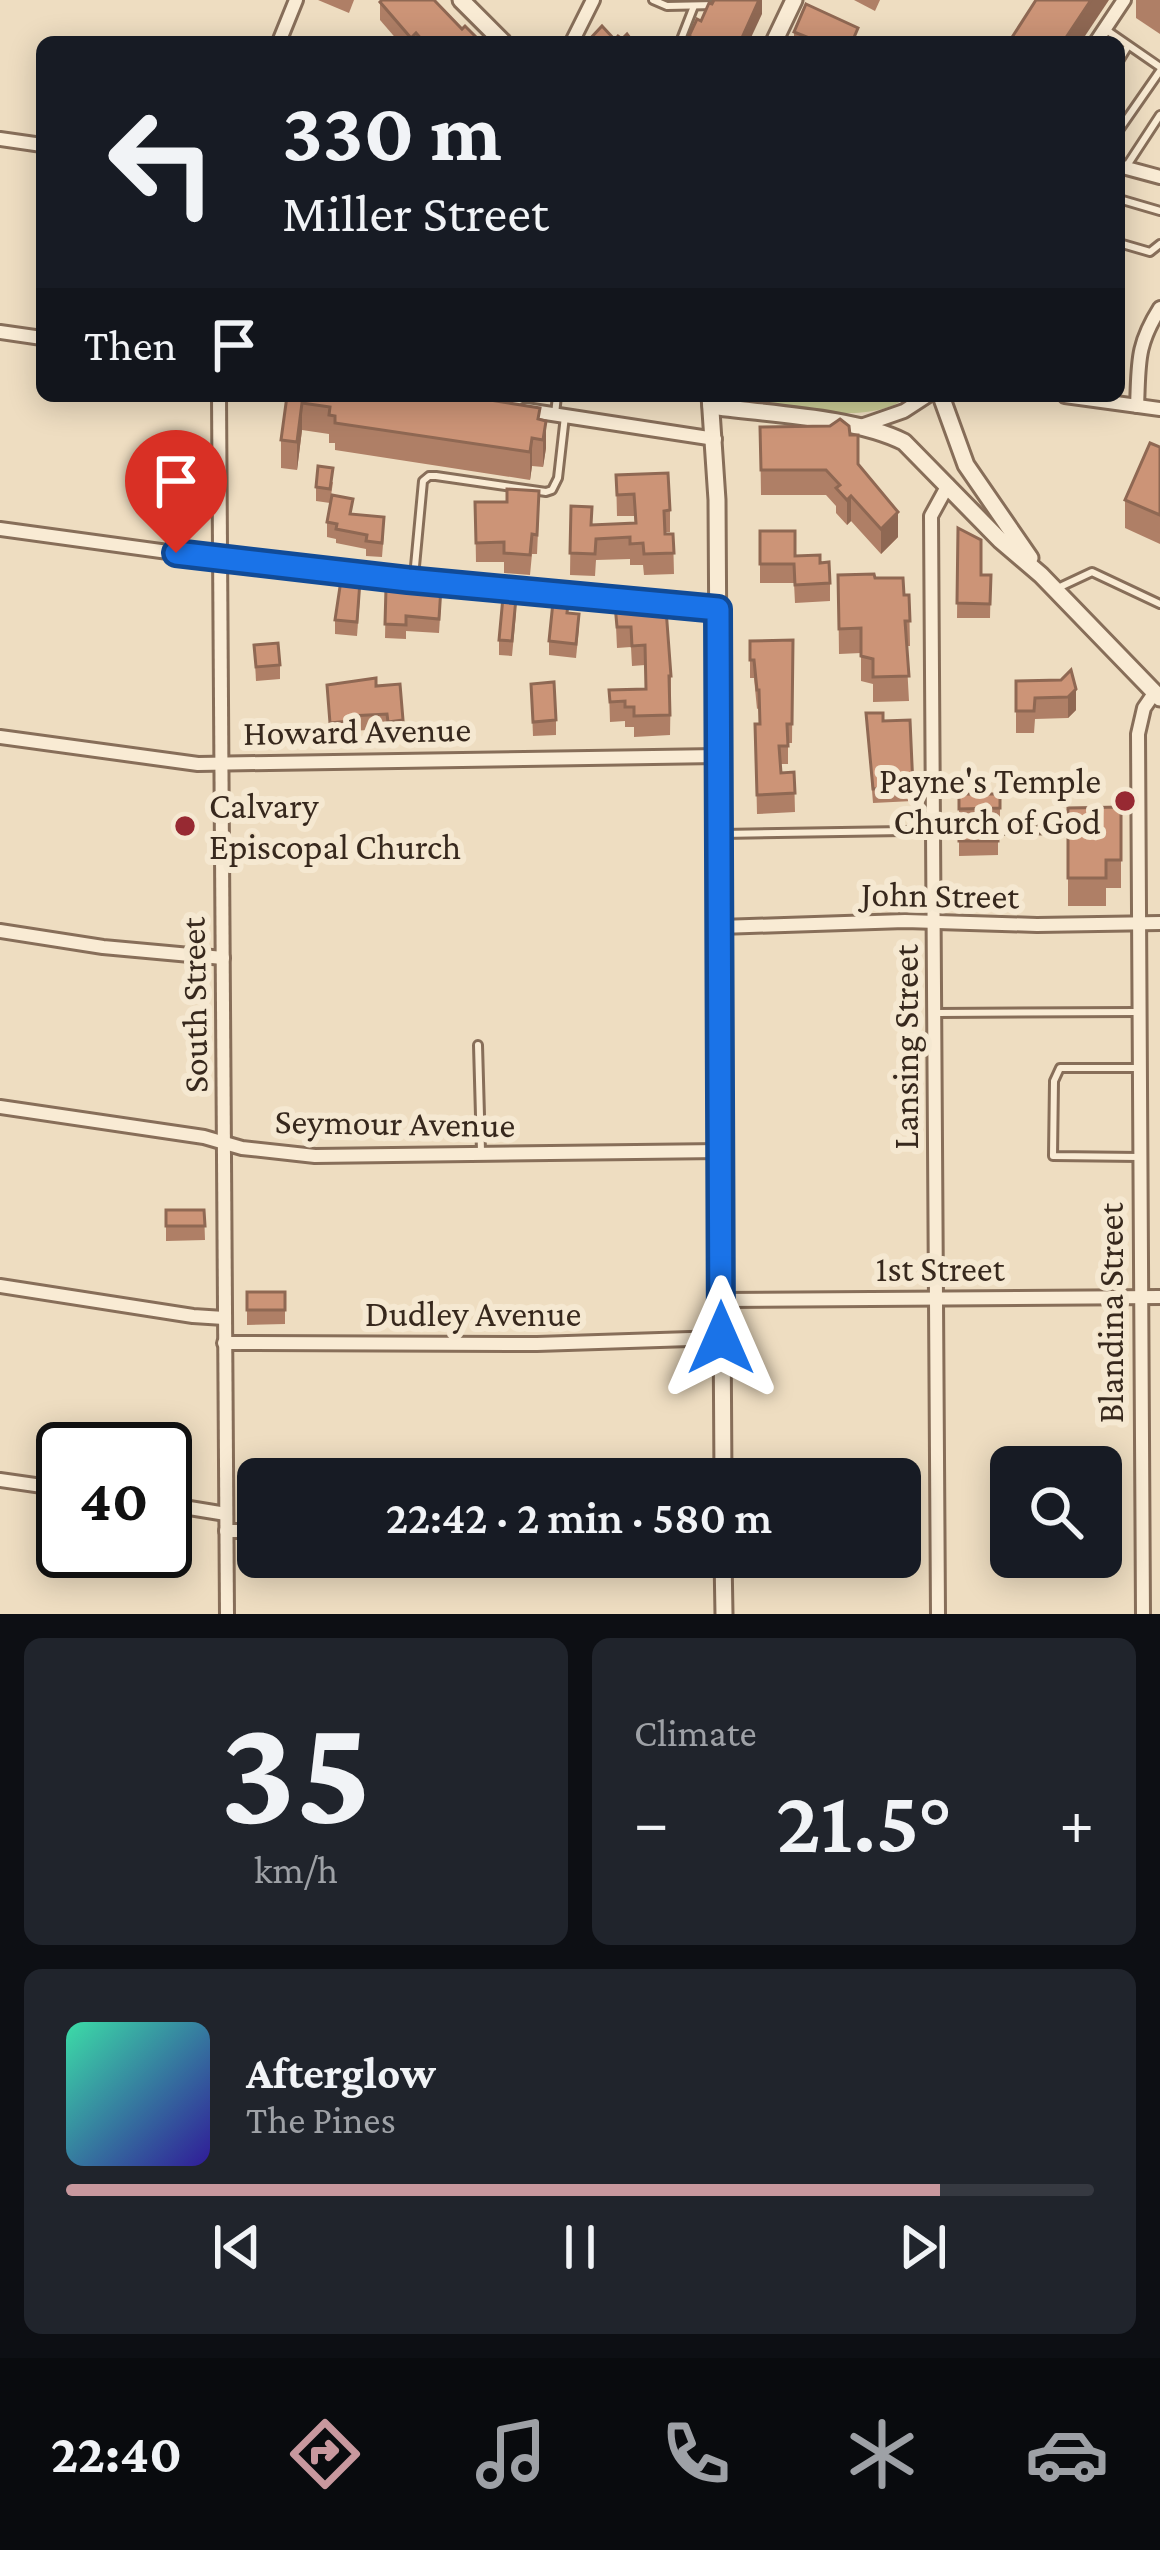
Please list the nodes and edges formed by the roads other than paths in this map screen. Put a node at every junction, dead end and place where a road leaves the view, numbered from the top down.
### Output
1 (296, 0) edge
2 (461, 0) edge
3 (593, 0) edge
4 (653, 0) edge
5 (794, 0) edge
6 (1124, 0) edge
7 (694, 5) junction
8 (715, 5) edge
9 (1105, 29) junction
10 (281, 36) edge
11 (497, 36) edge
12 (575, 36) edge
13 (682, 36) edge
14 (777, 36) edge
15 (1100, 36) edge
16 (1114, 36) edge
17 (1125, 44) edge
18 (1128, 46) junction
19 (1125, 51) edge
20 (1160, 69) edge
21 (1160, 115) edge
22 (1125, 121) edge
23 (0, 139) edge
24 (36, 144) edge
25 (1125, 163) edge
26 (1125, 168) edge
27 (1160, 178) edge
28 (1125, 201) edge
29 (1160, 211) edge
30 (1160, 244) edge
31 (1125, 245) edge
32 (1160, 308) edge
33 (0, 332) edge
34 (36, 337) edge
35 (219, 402) edge
36 (558, 402) edge
37 (711, 402) edge
38 (717, 402) edge
39 (918, 402) edge
40 (943, 402) edge
41 (1108, 402) edge
42 (1137, 406) junction
43 (509, 407) edge
44 (1160, 410) edge
45 (560, 415) junction
46 (860, 426) junction
47 (715, 439) junction
48 (948, 485) junction
49 (0, 529) edge
50 (219, 559) junction
51 (1041, 575) junction
52 (414, 581) junction
53 (1055, 590) junction
54 (1160, 604) edge
55 (718, 609) junction
56 (1158, 693) edge
57 (0, 737) edge
58 (718, 756) junction
59 (220, 763) junction
60 (1075, 829) edge
61 (933, 831) junction
62 (719, 834) junction
63 (934, 922) junction
64 (1160, 923) edge
65 (1138, 924) junction
66 (720, 927) junction
67 (0, 931) edge
68 (223, 958) junction
69 (1138, 1012) junction
70 (935, 1013) junction
71 (478, 1045) dead end
72 (1138, 1067) junction
73 (0, 1107) edge
74 (225, 1143) junction
75 (722, 1151) junction
76 (481, 1154) junction
77 (1139, 1156) junction
78 (0, 1286) edge
79 (1140, 1297) junction
80 (1160, 1297) edge
81 (937, 1298) junction
82 (721, 1300) junction
83 (224, 1318) junction
84 (721, 1338) junction
85 (224, 1342) junction
86 (723, 1458) edge
87 (0, 1480) edge
88 (36, 1485) edge
89 (192, 1508) edge
90 (226, 1514) junction
91 (226, 1531) junction
92 (237, 1531) edge
93 (723, 1578) edge
94 (227, 1614) edge
95 (724, 1614) edge
96 (938, 1614) edge
97 (1143, 1614) edge

1 - 10 street
2 - 11 street
3 - 12 street
4 - 7 lane
5 - 14 street
6 - 9 street
7 - 8 lane
7 - 13 lane
9 - 15 street
9 - 16 lane
17 - 18 lane
18 - 19 lane
18 - 20 lane
20 - 22 lane
21 - 25 lane
23 - 24 street
26 - 27 street
28 - 29 lane
30 - 31 lane
32 - 42 street
33 - 34 street
35 - 50 street, South Street
36 - 45 lane
37 - 47 street
38 - 46 street
39 - 46 street
40 - 51 street
41 - 42 street
42 - 44 street
43 - 45 street
45 - 47 street
45 - 52 lane
46 - 48 street
47 - 55 street
48 - 51 street
48 - 61 street, Lansing Street
49 - 50 street
50 - 52 street
50 - 59 street, South Street
51 - 53 street
52 - 55 street
53 - 54 lane
53 - 56 street
55 - 58 street
56 - 65 street
57 - 59 street, Howard Avenue
58 - 59 street, Howard Avenue
58 - 62 street
59 - 68 street, South Street
60 - 61 lane
61 - 62 lane
61 - 63 street, Lansing Street
62 - 66 street
63 - 65 street, John Street
63 - 66 street, John Street
63 - 70 street, Lansing Street
64 - 65 street, John Street
65 - 69 street, Blandina Street
66 - 75 street
67 - 68 street
68 - 74 street, South Street
69 - 70 lane
69 - 72 street, Blandina Street
70 - 81 street, Lansing Street
71 - 76 lane
72 - 77 street, Blandina Street
72 - 77 lane
73 - 74 street, Seymour Avenue
74 - 76 street, Seymour Avenue
74 - 83 street, South Street
75 - 76 street, Seymour Avenue
75 - 82 street
77 - 79 street, Blandina Street
78 - 83 street
79 - 80 street, 1st Street
79 - 81 street, 1st Street
79 - 97 street, Blandina Street
81 - 82 street, 1st Street
81 - 96 street, Lansing Street
82 - 84 street
83 - 85 street, South Street
84 - 85 street, Dudley Avenue
84 - 86 street
85 - 90 street, South Street
87 - 88 street
89 - 90 street
90 - 91 street, South Street
91 - 92 street
91 - 94 street, South Street
93 - 95 street

